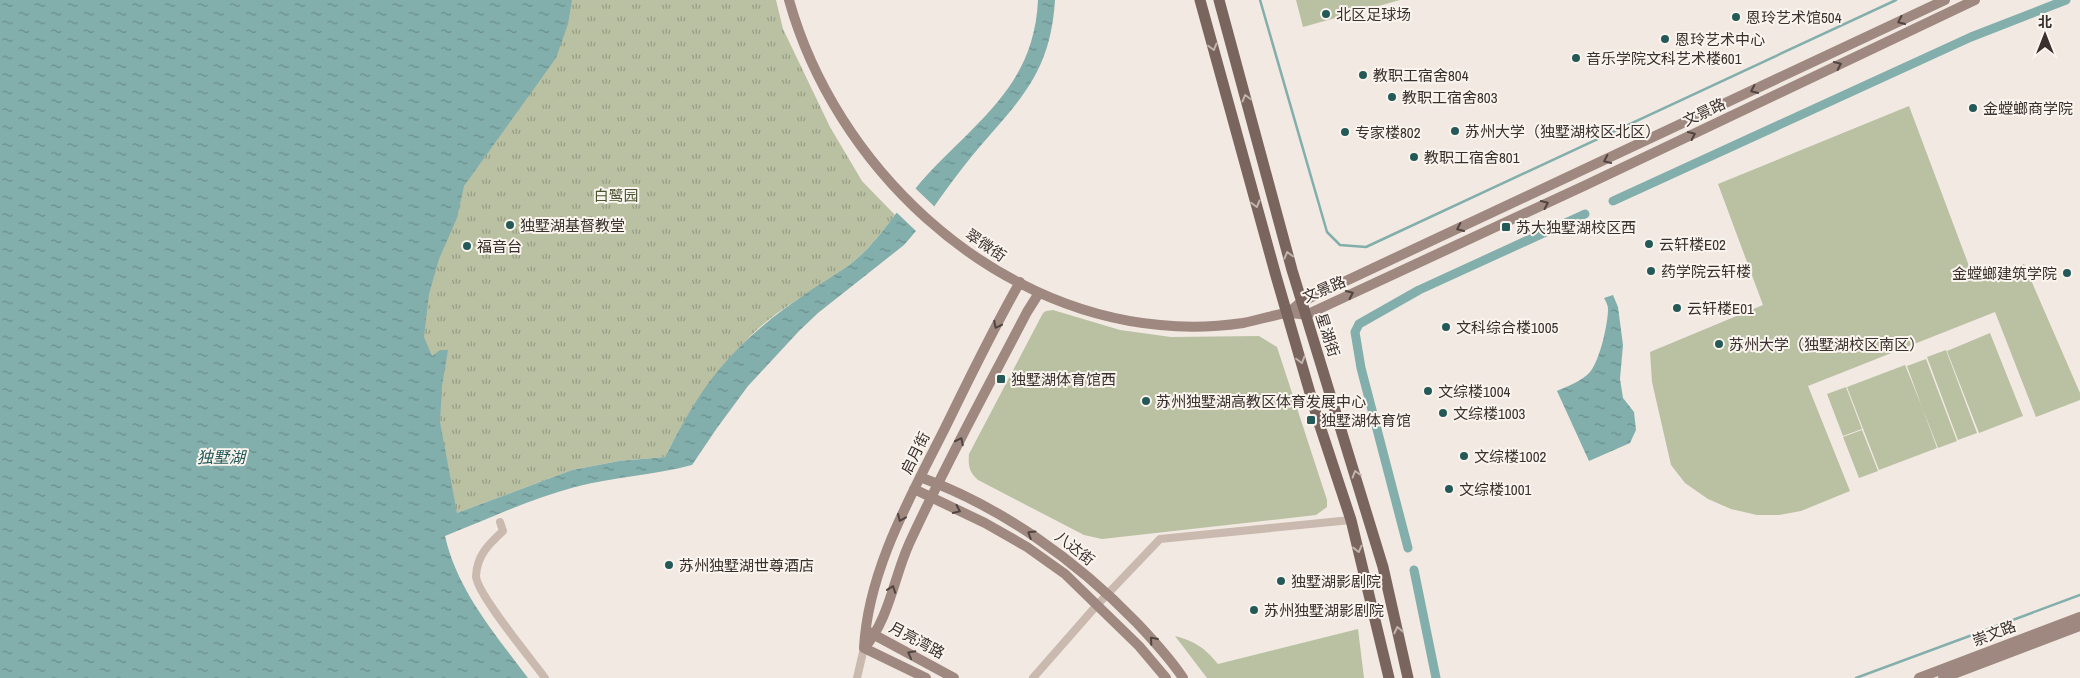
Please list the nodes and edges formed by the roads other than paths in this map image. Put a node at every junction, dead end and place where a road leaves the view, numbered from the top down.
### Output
1 (789, 0) edge
2 (1200, 0) edge
3 (1219, 0) edge
4 (1945, 0) edge
5 (1975, 0) edge
6 (1020, 282) junction
7 (1039, 293) junction
8 (1301, 302) junction
9 (1288, 313) junction
10 (1306, 315) junction
11 (920, 477) junction
12 (938, 483) junction
13 (914, 489) junction
14 (931, 497) junction
15 (1351, 520) junction
16 (500, 522) dead end
17 (1108, 593) junction
18 (1096, 605) junction
19 (2080, 617) edge
20 (2080, 626) edge
21 (865, 629) junction
22 (875, 635) junction
23 (864, 648) junction
24 (545, 678) edge
25 (857, 678) edge
26 (926, 678) edge
27 (954, 678) edge
28 (1033, 678) edge
29 (1166, 678) edge
30 (1184, 678) edge
31 (1389, 678) edge
32 (1408, 678) edge
33 (1919, 678) edge
34 (1943, 678) edge

1 - 6 street, 翠微街
2 -> 9 main road
8 -> 3 main road, 星湖街
4 -> 8 street, 文景路
10 -> 5 street, 文景路
6 - 7 street, 翠微街
6 -> 11 street, 启月街
7 - 9 street, 翠微街
12 -> 7 street, 启月街
8 - 9 street, 文景路
8 - 10 main road, 星湖街
9 - 10 street, 文景路
9 -> 15 main road
32 -> 10 main road, 星湖街
11 - 12 street, 八达街
11 - 13 street, 启月街
12 - 14 street, 启月街
17 -> 12 street, 八达街
13 - 14 street, 八达街
13 -> 21 street, 启月街
14 -> 18 street, 八达街
22 -> 14 street, 启月街
15 - 17 street
15 -> 31 main road
16 - 24 street
17 - 18 street
30 -> 17 street, 八达街
18 - 28 street
18 - 29 street, 八达街
19 - 33 street, 崇文路
20 - 34 street, 崇文路
21 - 22 street, 月亮湾路
21 - 23 street, 启月街
22 - 23 street, 启月街
27 -> 22 street, 月亮湾路
23 - 25 street, 启月街
23 - 26 street, 月亮湾路

